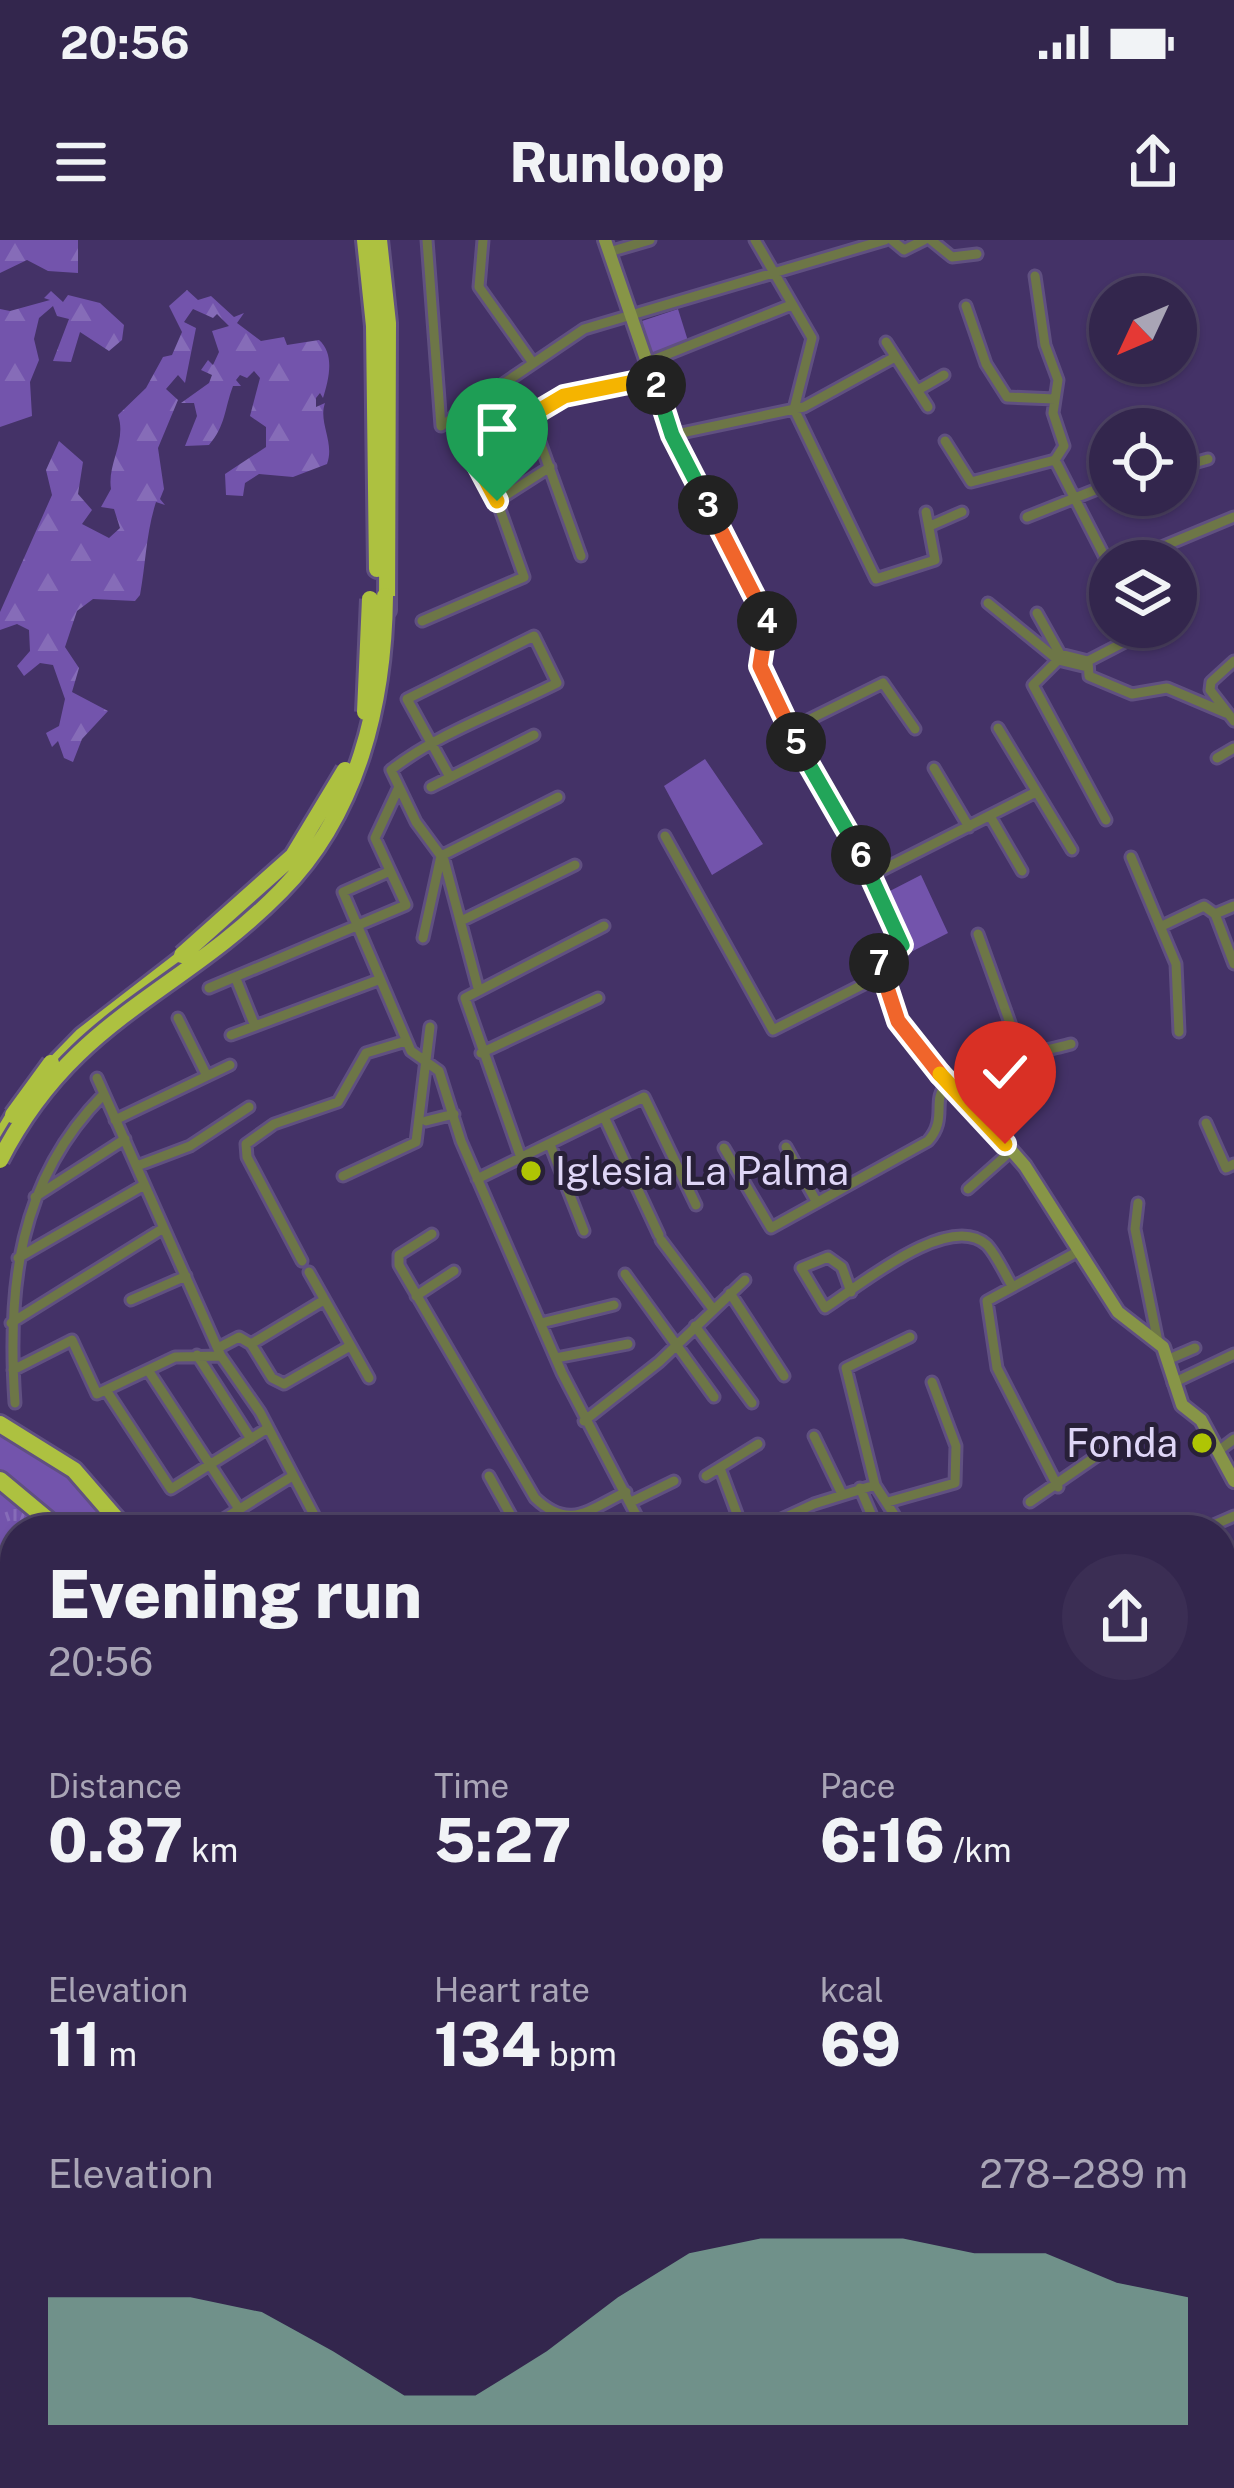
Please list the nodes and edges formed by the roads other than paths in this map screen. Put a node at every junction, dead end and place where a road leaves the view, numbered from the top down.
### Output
1 (364, 240) edge
2 (378, 240) edge
3 (427, 240) edge
4 (483, 240) edge
5 (650, 240) edge
6 (754, 240) edge
7 (888, 240) edge
8 (927, 240) edge
9 (607, 246) edge
10 (977, 254) dead end
11 (773, 274) junction
12 (1034, 276) dead end
13 (791, 305) junction
14 (967, 305) dead end
15 (632, 318) junction
16 (886, 342) dead end
17 (895, 357) junction
18 (648, 362) junction
19 (532, 363) junction
20 (944, 375) dead end
21 (653, 378) junction
22 (918, 390) junction
23 (1055, 399) junction
24 (928, 407) dead end
25 (794, 409) junction
26 (454, 416) junction
27 (535, 428) dead end
28 (672, 435) junction
29 (945, 441) dead end
30 (472, 454) junction
31 (1208, 459) dead end
32 (1055, 460) junction
33 (1197, 462) edge
34 (550, 467) junction
35 (1089, 491) edge
36 (1072, 497) junction
37 (497, 501) junction
38 (926, 512) dead end
39 (962, 512) dead end
40 (1027, 517) dead end
41 (1234, 517) edge
42 (930, 526) junction
43 (1095, 540) edge
44 (1179, 540) edge
45 (581, 556) dead end
46 (988, 603) dead end
47 (1037, 613) dead end
48 (422, 621) dead end
49 (1116, 648) edge
50 (1058, 660) junction
51 (1234, 661) edge
52 (1088, 664) junction
53 (1226, 714) edge
54 (998, 728) dead end
55 (790, 729) junction
56 (916, 729) dead end
57 (534, 735) dead end
58 (433, 745) junction
59 (1234, 748) edge
60 (1217, 758) dead end
61 (934, 768) dead end
62 (450, 777) junction
63 (431, 787) dead end
64 (398, 788) junction
65 (1036, 792) junction
66 (558, 796) dead end
67 (990, 816) junction
68 (1106, 820) dead end
69 (969, 827) junction
70 (665, 836) dead end
71 (1072, 850) dead end
72 (441, 856) junction
73 (1131, 857) dead end
74 (575, 865) dead end
75 (1022, 871) dead end
76 (388, 872) junction
77 (872, 875) junction
78 (1234, 906) edge
79 (1215, 914) junction
80 (463, 920) junction
81 (604, 926) dead end
82 (1162, 926) junction
83 (357, 930) junction
84 (978, 934) dead end
85 (423, 938) dead end
86 (1234, 964) edge
87 (880, 976) junction
88 (236, 979) junction
89 (378, 980) junction
90 (209, 988) dead end
91 (478, 988) junction
92 (598, 998) dead end
93 (178, 1018) dead end
94 (255, 1026) junction
95 (430, 1027) dead end
96 (1179, 1032) dead end
97 (231, 1036) dead end
98 (406, 1041) junction
99 (1071, 1044) dead end
100 (482, 1053) junction
101 (1022, 1059) junction
102 (429, 1060) junction
103 (230, 1066) dead end
104 (207, 1076) junction
105 (97, 1078) dead end
106 (949, 1083) junction
107 (103, 1095) junction
108 (248, 1107) dead end
109 (454, 1114) junction
110 (605, 1119) junction
111 (115, 1120) junction
112 (426, 1121) dead end
113 (1206, 1123) dead end
114 (0, 1139) edge
115 (125, 1139) junction
116 (550, 1147) junction
117 (724, 1148) dead end
118 (786, 1148) dead end
119 (1011, 1151) junction
120 (520, 1155) junction
121 (0, 1164) edge
122 (1234, 1165) edge
123 (137, 1166) junction
124 (343, 1176) dead end
125 (476, 1179) junction
126 (144, 1185) junction
127 (968, 1189) dead end
128 (35, 1197) junction
129 (816, 1202) junction
130 (1138, 1203) dead end
131 (696, 1205) dead end
132 (162, 1229) junction
133 (584, 1231) dead end
134 (431, 1234) dead end
135 (1077, 1252) junction
136 (18, 1258) junction
137 (302, 1262) dead end
138 (454, 1271) dead end
139 (309, 1272) dead end
140 (626, 1274) dead end
141 (186, 1276) junction
142 (746, 1280) dead end
143 (1012, 1286) junction
144 (851, 1292) junction
145 (730, 1293) junction
146 (416, 1296) junction
147 (131, 1300) dead end
148 (324, 1300) junction
149 (614, 1305) dead end
150 (713, 1309) junction
151 (11, 1323) junction
152 (541, 1323) junction
153 (695, 1326) junction
154 (910, 1337) dead end
155 (1158, 1342) junction
156 (251, 1343) junction
157 (628, 1345) dead end
158 (676, 1345) junction
159 (350, 1346) junction
160 (1195, 1348) dead end
161 (220, 1352) junction
162 (1234, 1354) edge
163 (197, 1355) junction
164 (556, 1358) junction
165 (1166, 1360) junction
166 (13, 1370) junction
167 (148, 1370) junction
168 (784, 1376) dead end
169 (369, 1378) dead end
170 (932, 1382) dead end
171 (1173, 1383) junction
172 (102, 1392) junction
173 (714, 1397) dead end
174 (15, 1403) dead end
175 (752, 1403) dead end
176 (584, 1421) junction
177 (0, 1424) edge
178 (268, 1428) junction
179 (814, 1436) dead end
180 (251, 1438) junction
181 (1234, 1439) edge
182 (758, 1444) dead end
183 (1111, 1446) dead end
184 (1217, 1452) junction
185 (211, 1465) junction
186 (720, 1468) junction
187 (489, 1476) dead end
188 (706, 1476) dead end
189 (291, 1477) junction
190 (0, 1480) edge
191 (674, 1481) dead end
192 (1234, 1481) edge
193 (875, 1484) junction
194 (1058, 1487) junction
195 (860, 1488) junction
196 (842, 1494) junction
197 (629, 1497) junction
198 (888, 1502) junction
199 (1030, 1502) dead end
200 (239, 1509) junction
201 (42, 1515) edge
202 (113, 1515) edge
203 (227, 1515) edge
204 (312, 1515) edge
205 (511, 1515) edge
206 (559, 1515) edge
207 (575, 1515) edge
208 (637, 1515) edge
209 (737, 1515) edge
210 (793, 1515) edge
211 (872, 1515) edge
212 (895, 1515) edge

1 - 114 highway, bridge
2 - 121 highway, bridge
3 - 26 street
4 - 19 street
5 - 9 street
6 - 11 street
7 - 8 street
7 - 11 street
8 - 10 street
9 - 15 street
11 - 13 street
11 - 15 street
12 - 23 street
13 - 18 street
13 - 25 street
14 - 23 street
15 - 18 street
15 - 19 street
16 - 17 street
17 - 22 street
17 - 25 street
18 - 21 street
19 - 26 street
20 - 22 street
21 - 28 street
21 - 30 street
22 - 24 street
23 - 32 street
25 - 28 street
25 - 42 street
26 - 30 street
27 - 34 street
28 - 55 street
29 - 32 street
30 - 37 street
31 - 33 street
32 - 36 street
34 - 37 street
34 - 45 street
35 - 36 street
36 - 40 street
36 - 43 street
37 - 48 street
38 - 42 street
39 - 42 street
41 - 44 street
46 - 50 street
47 - 52 street
49 - 52 street
50 - 52 street
50 - 68 street
51 - 53 street
52 - 53 street
54 - 65 street
55 - 56 street
55 - 77 street
57 - 62 street
58 - 58 street
58 - 62 street
58 - 64 street
59 - 60 street
61 - 69 street
62 - 63 street
64 - 72 street
64 - 76 street
65 - 67 street
65 - 71 street
66 - 72 street
67 - 69 street
67 - 75 street
69 - 77 street
70 - 87 street
72 - 80 street
72 - 85 street
73 - 82 street
74 - 80 street
76 - 83 street
76 - 83 street
77 - 87 street
78 - 79 street
79 - 82 street
79 - 86 street
80 - 91 street
81 - 91 street
82 - 96 street
83 - 88 street
83 - 89 street
84 - 101 street
87 - 106 street
88 - 90 street
88 - 94 street
89 - 94 street
89 - 98 street
91 - 100 street
92 - 100 street
93 - 104 street
94 - 97 street
95 - 102 street
98 - 102 street
98 - 137 street
99 - 101 street
100 - 120 street
101 - 106 street
102 - 109 street
102 - 124 street
103 - 104 street
104 - 111 street
105 - 107 street
106 - 119 street
106 - 129 street
107 - 111 street
107 - 128 street
108 - 123 street
109 - 112 street
109 - 125 street
110 - 116 street
110 - 131 street
110 - 150 street
111 - 115 street
113 - 122 street
115 - 123 street
115 - 128 street
116 - 120 street
116 - 133 street
117 - 129 street
118 - 129 street
119 - 127 street
119 - 135 street
120 - 125 street
123 - 126 street
125 - 152 street
126 - 132 street
126 - 136 street
128 - 136 street
130 - 155 street
132 - 141 street
132 - 151 street
134 - 146 street
135 - 143 street
135 - 155 street
136 - 151 street
138 - 146 street
139 - 148 street
140 - 158 street
141 - 147 street
141 - 161 street
142 - 145 street
143 - 144 street
143 - 194 street
144 - 144 street
145 - 150 street
145 - 168 street
146 - 206 street
148 - 156 street
148 - 159 street
149 - 152 street
150 - 153 street
151 - 166 street
152 - 164 street
153 - 158 street
153 - 175 street
154 - 193 street
155 - 165 street
156 - 159 street
156 - 161 street
157 - 164 street
158 - 173 street
158 - 176 street
159 - 169 street
160 - 165 street
161 - 163 street
161 - 178 street
162 - 171 street
163 - 167 street
163 - 180 street
164 - 176 street
165 - 171 street
166 - 172 street
166 - 174 street
167 - 172 street
167 - 185 street
170 - 198 street
171 - 184 street
172 - 185 street
176 - 197 street
177 - 202 highway
178 - 180 street
178 - 189 street
179 - 196 street
180 - 185 street
181 - 184 street
182 - 186 street
183 - 194 street
184 - 192 street
185 - 200 street
186 - 188 street
186 - 209 street
187 - 205 street
189 - 200 street
189 - 204 street
190 - 201 highway
191 - 197 street
193 - 195 street
193 - 198 street
194 - 199 street
195 - 196 street
195 - 211 street
196 - 210 street
197 - 207 street
197 - 208 street
198 - 212 street
200 - 203 street

